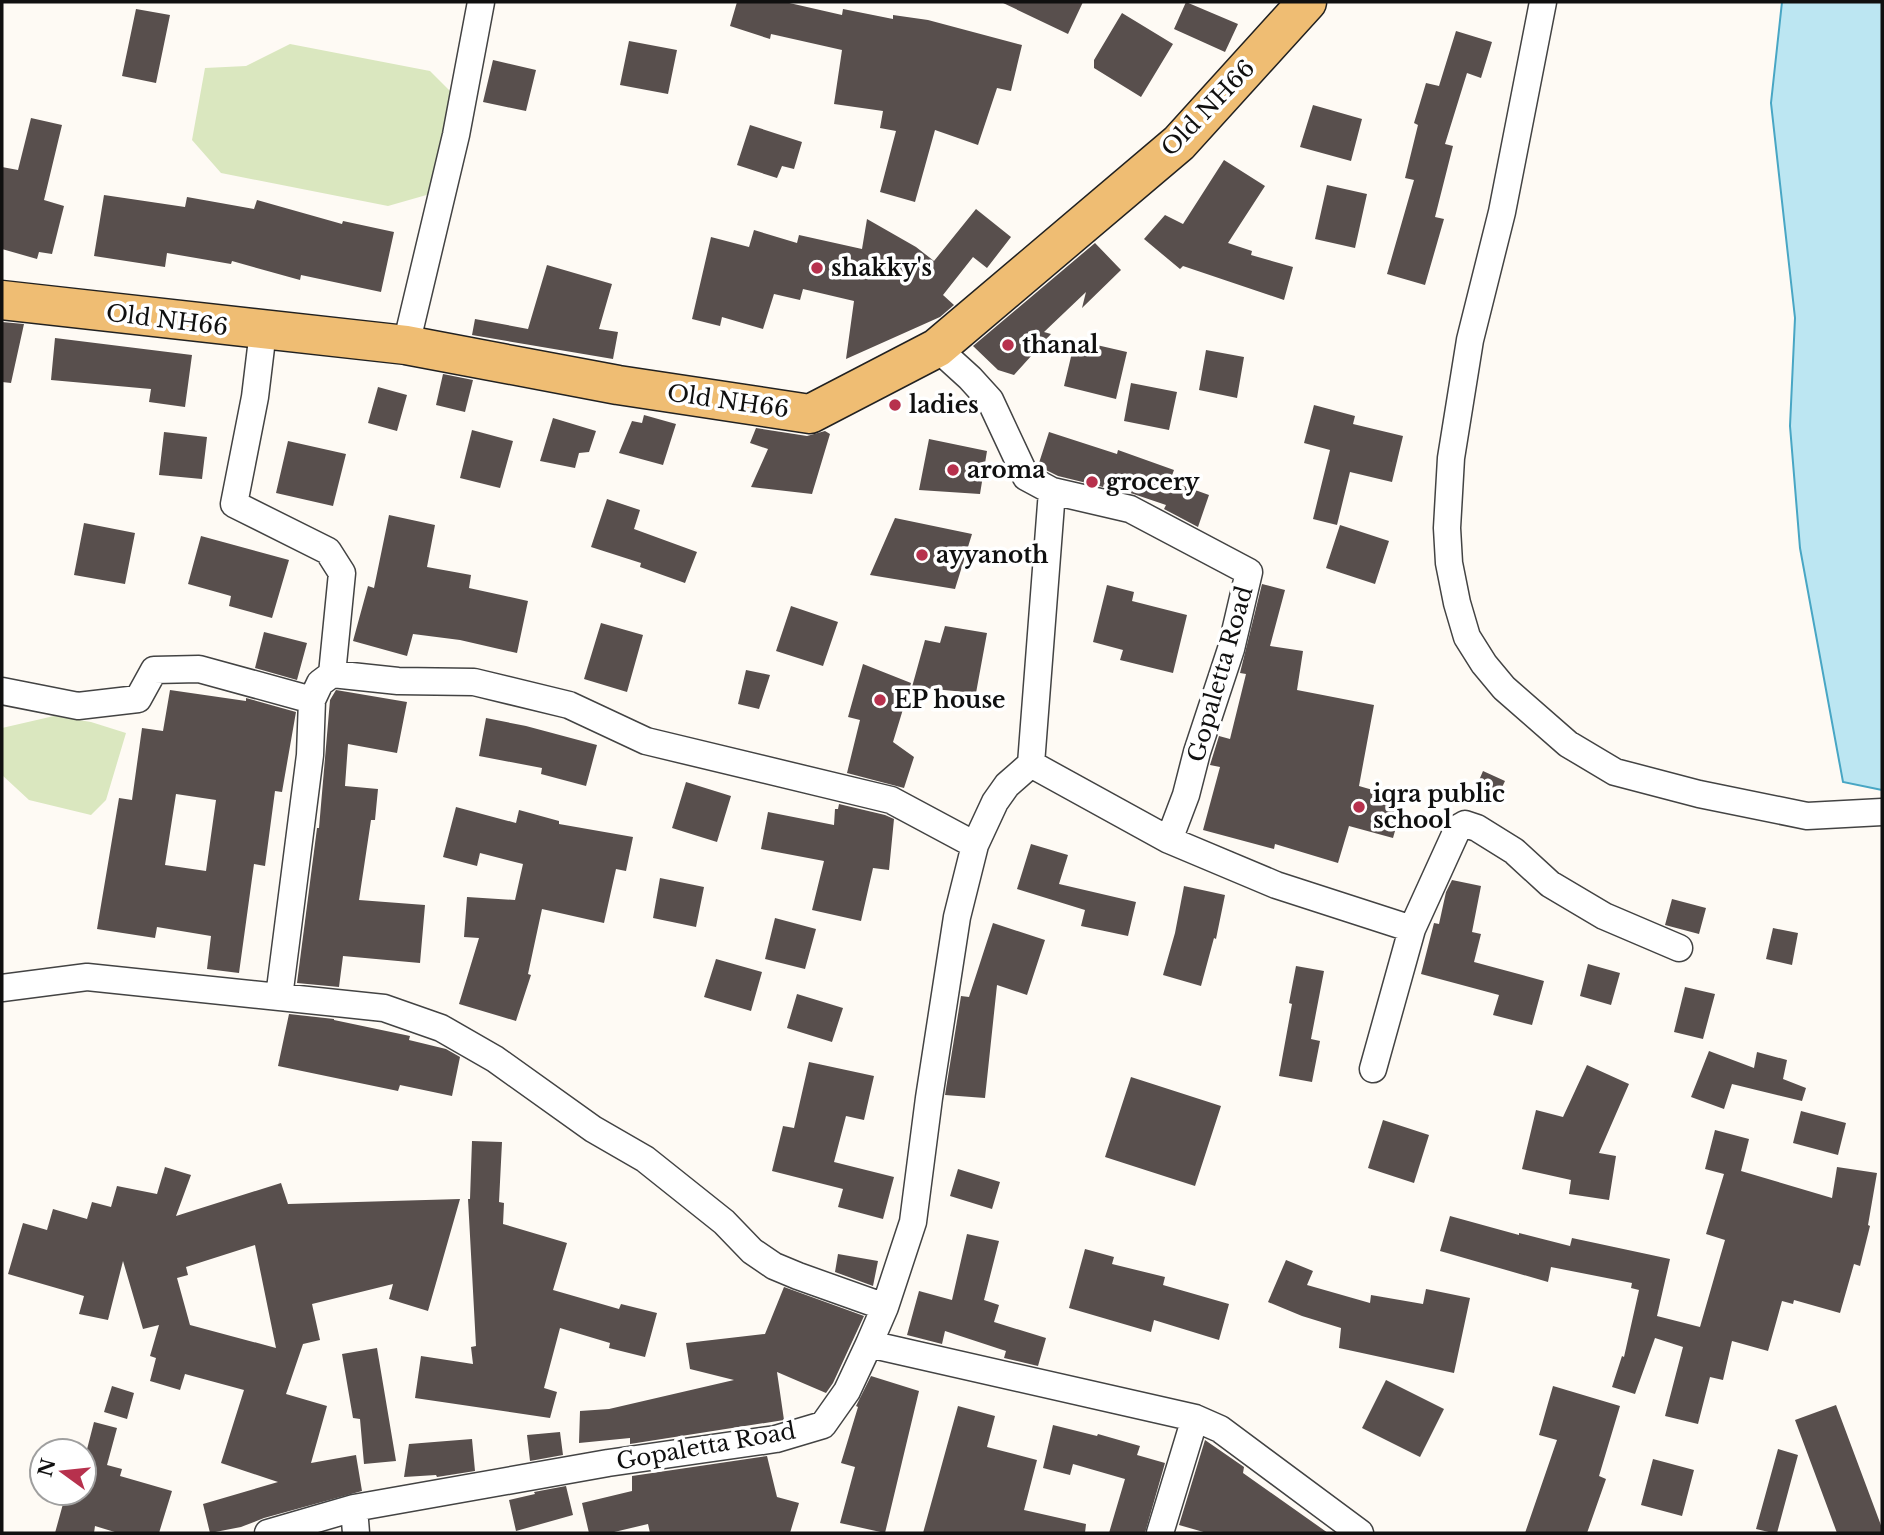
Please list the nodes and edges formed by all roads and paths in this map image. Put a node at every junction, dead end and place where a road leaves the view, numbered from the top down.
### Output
1 (481, 2) edge
2 (1307, 2) edge
3 (1543, 2) edge
4 (2, 300) edge
5 (264, 331) junction
6 (405, 345) junction
7 (937, 348) junction
8 (1052, 491) junction
9 (332, 674) junction
10 (2, 691) edge
11 (312, 700) junction
12 (1031, 764) junction
13 (1882, 812) edge
14 (1169, 840) junction
15 (975, 845) junction
16 (1412, 929) junction
17 (1679, 948) dead end
18 (2, 988) edge
19 (279, 997) junction
20 (1373, 1069) dead end
21 (885, 1307) junction
22 (869, 1344) junction
23 (1195, 1418) junction
24 (355, 1520) edge
25 (268, 1533) edge
26 (1160, 1533) edge
27 (1360, 1533) edge

1 - 6 street
2 - 7 main road, Old NH66
3 - 13 street
4 - 5 main road, Old NH66
5 - 6 main road, Old NH66
5 - 9 street
6 - 7 main road, Old NH66
7 - 8 street, Gopaletta Road
8 - 12 street
8 - 14 street, Gopaletta Road
9 - 11 street
9 - 15 street
10 - 11 street
11 - 19 street
12 - 14 street
12 - 15 street, Gopaletta Road
14 - 16 street
15 - 21 street, Gopaletta Road
16 - 17 street
16 - 20 street
18 - 19 street
19 - 21 street
21 - 22 street, Gopaletta Road
22 - 23 street
22 - 24 street, Gopaletta Road
23 - 26 street
23 - 27 street
24 - 25 street, Gopaletta Road

